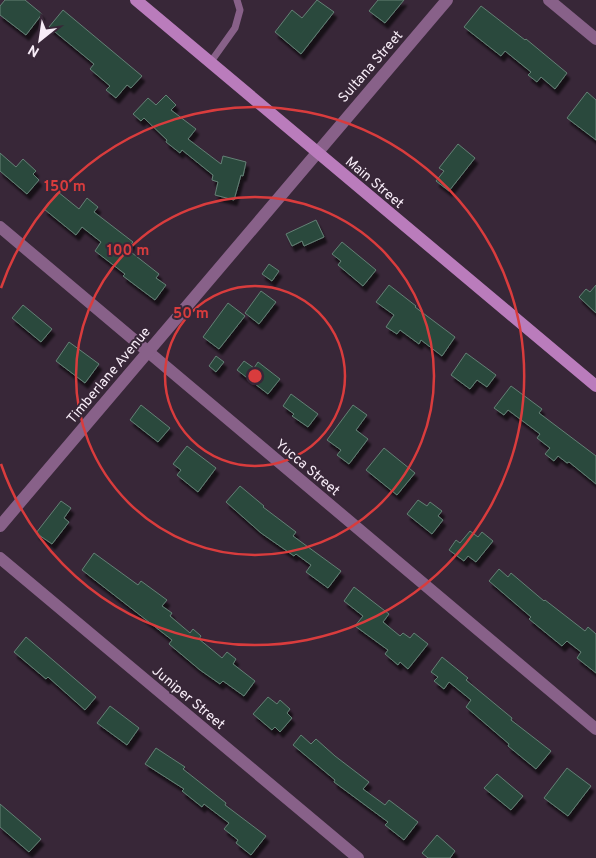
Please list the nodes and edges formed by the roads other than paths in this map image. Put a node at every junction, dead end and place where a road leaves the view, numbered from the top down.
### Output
1 (136, 0) edge
2 (237, 0) edge
3 (447, 0) edge
4 (549, 0) edge
5 (596, 39) edge
6 (210, 63) junction
7 (316, 152) junction
8 (0, 227) edge
9 (148, 352) junction
10 (596, 386) edge
11 (0, 526) edge
12 (0, 558) edge
13 (596, 729) edge
14 (358, 858) edge

1 - 6 main road, Main Street
2 - 6 lane
3 - 7 street, Sultana Street
4 - 5 street
6 - 7 main road, Main Street
7 - 9 street, Timberlane Avenue
7 - 10 main road, Main Street
8 - 9 street, Yucca Street
9 - 11 street, Timberlane Avenue
9 - 13 street, Yucca Street
12 - 14 street, Juniper Street

